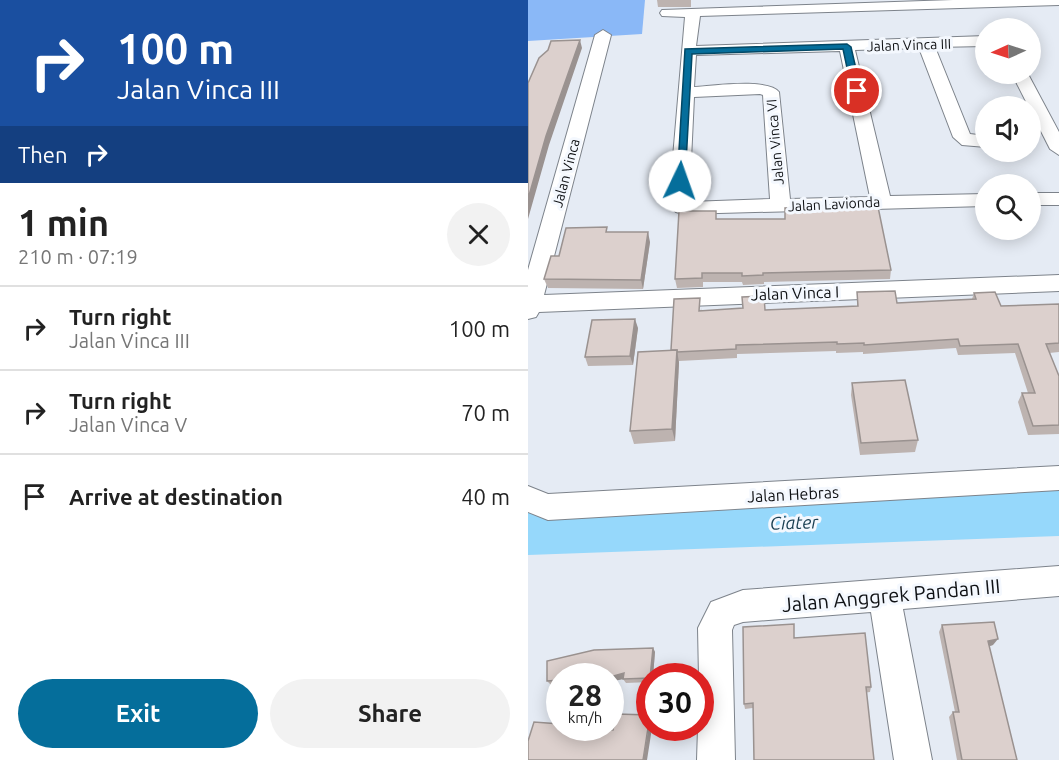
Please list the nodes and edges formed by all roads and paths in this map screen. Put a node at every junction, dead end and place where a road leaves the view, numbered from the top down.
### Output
1 (1059, 1) edge
2 (693, 12) junction
3 (667, 13) dead end
4 (603, 35) dead end
5 (975, 42) edge
6 (926, 45) junction
7 (847, 47) junction
8 (688, 51) junction
9 (1025, 84) edge
10 (686, 92) junction
11 (975, 141) edge
12 (1041, 142) edge
13 (1056, 144) edge
14 (1041, 199) edge
15 (1059, 199) edge
16 (975, 200) edge
17 (881, 201) junction
18 (781, 206) junction
19 (1059, 283) edge
20 (529, 308) edge
21 (1059, 478) edge
22 (528, 499) edge
23 (1059, 581) edge
24 (884, 595) junction
25 (716, 760) edge
26 (913, 760) edge

1 - 2 street
2 - 3 street
2 - 8 street
4 - 20 street, Jalan Vinca
5 - 6 street, Jalan Vinca III
6 - 7 street, Jalan Vinca III
6 - 11 street
7 - 8 street, Jalan Vinca III
7 - 17 street
8 - 10 street
9 - 13 street
10 - 18 street, Jalan Vinca VI
10 - 18 street, Jalan Lavionda
12 - 13 street
14 - 15 street
16 - 17 street, Jalan Lavionda
17 - 18 street, Jalan Lavionda
19 - 20 street, Jalan Vinca I
21 - 22 street, Jalan Hebras
23 - 24 street, Jalan Anggrek Pandan III
24 - 25 street, Jalan Anggrek Pandan III
24 - 26 street

